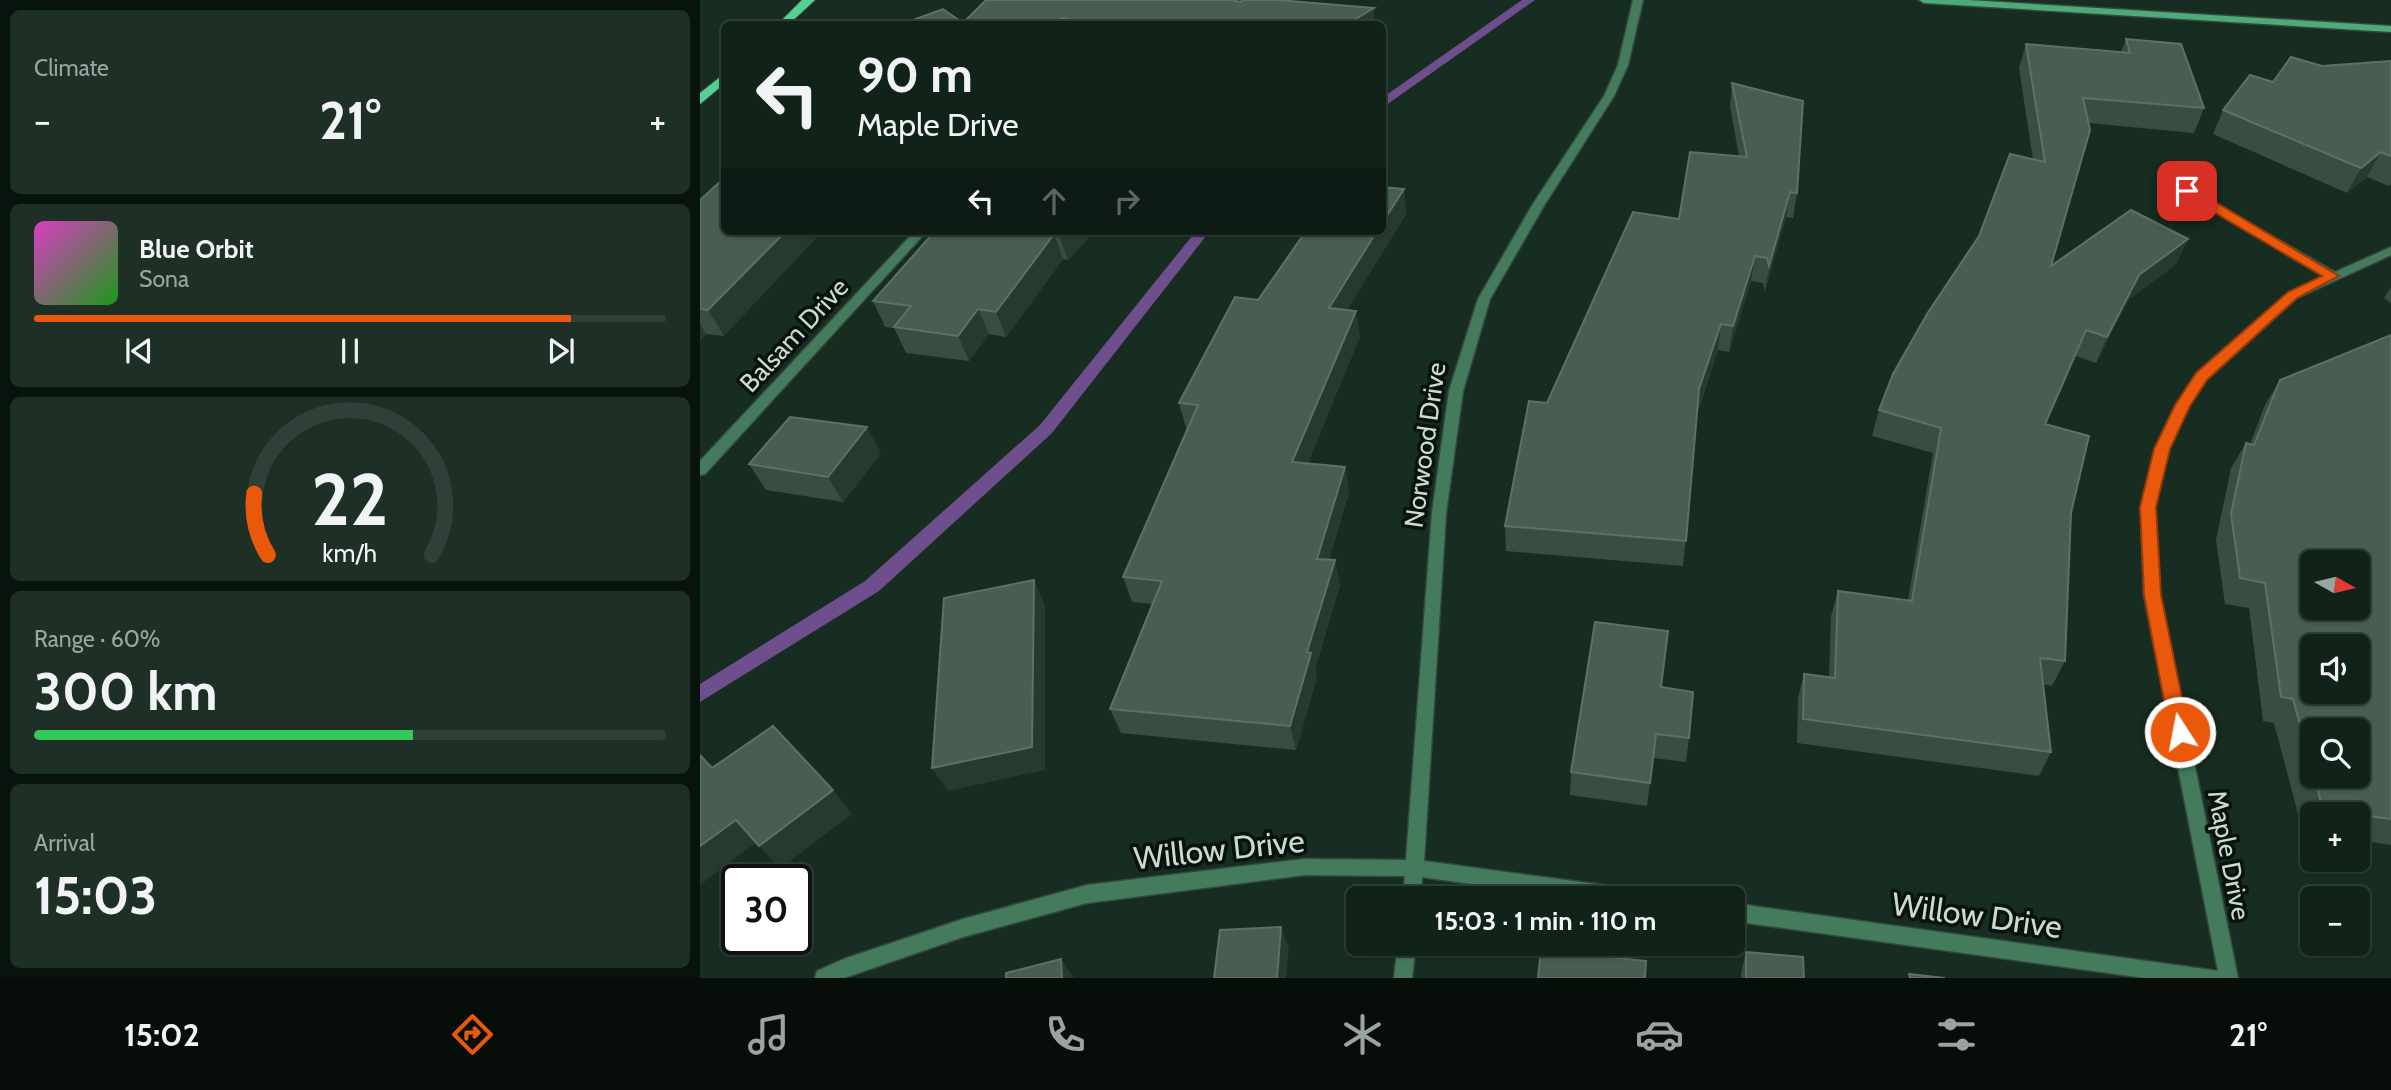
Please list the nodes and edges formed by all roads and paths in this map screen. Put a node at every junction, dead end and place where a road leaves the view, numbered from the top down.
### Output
1 (809, 0) edge
2 (1638, 0) edge
3 (1924, 0) edge
4 (786, 21) edge
5 (2391, 29) edge
6 (721, 81) edge
7 (700, 100) edge
8 (2187, 191) dead end
9 (917, 235) edge
10 (2391, 251) edge
11 (2333, 276) junction
12 (700, 470) edge
13 (1416, 868) junction
14 (1414, 886) edge
15 (1546, 886) edge
16 (1745, 914) edge
17 (1406, 956) edge
18 (824, 978) edge
19 (1403, 978) edge
20 (2213, 978) edge
21 (2229, 978) edge

1 - 4 main road
2 - 13 street, Norwood Drive
3 - 5 street
6 - 7 main road
8 - 11 street
9 - 12 street, Balsam Drive
10 - 11 street, Maple Drive
11 - 21 street, Maple Drive
13 - 14 street, Norwood Drive
13 - 15 street, Willow Drive
13 - 18 street, Willow Drive
16 - 20 street, Willow Drive
17 - 19 street

